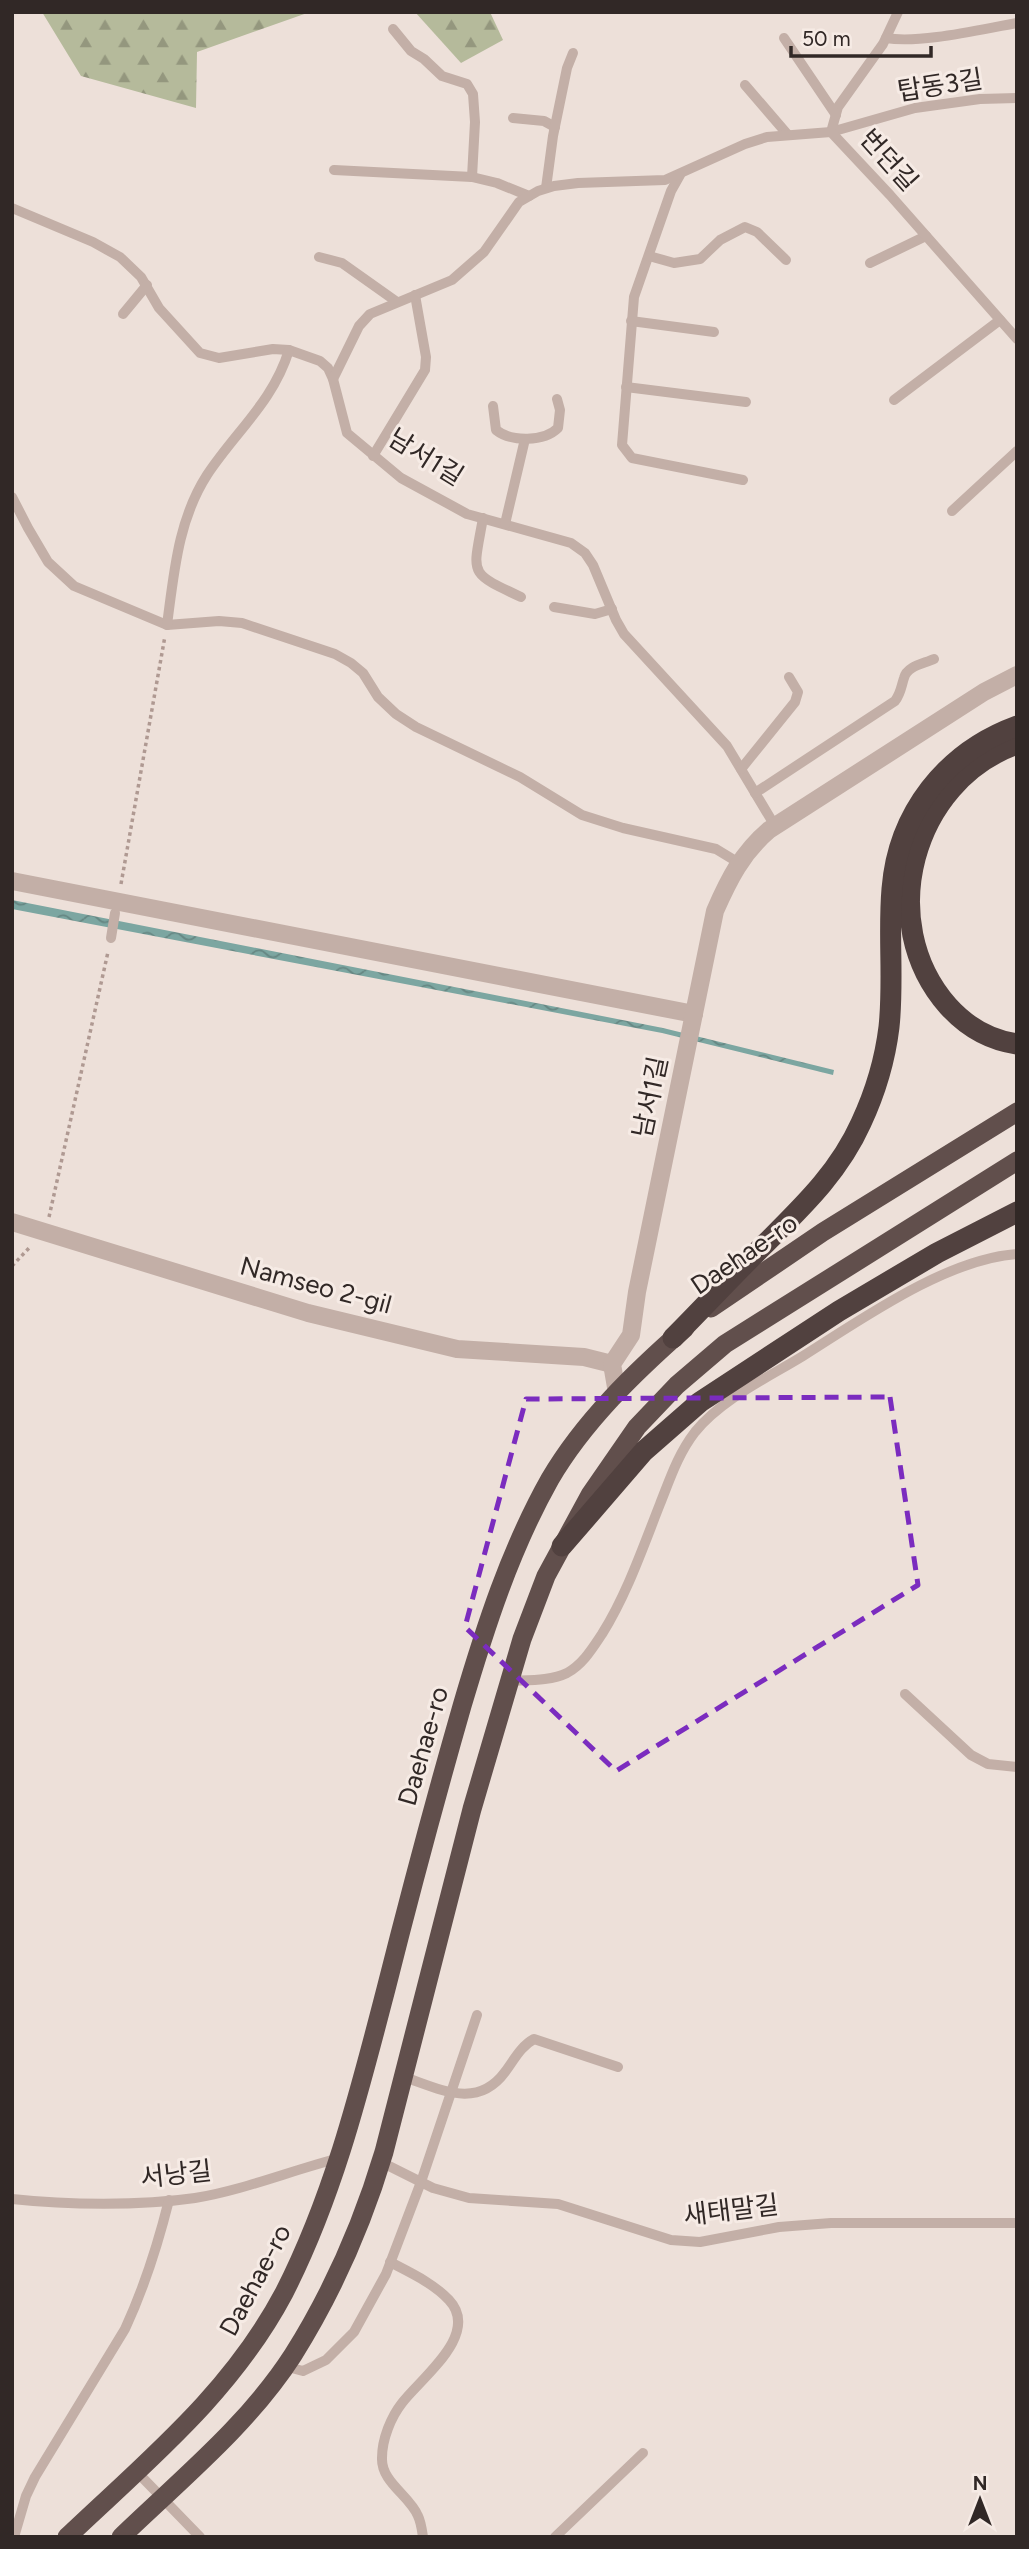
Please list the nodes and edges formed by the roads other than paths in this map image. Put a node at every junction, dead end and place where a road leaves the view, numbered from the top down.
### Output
1 (898, 12) edge
2 (1015, 26) edge
3 (393, 29) dead end
4 (784, 38) dead end
5 (886, 38) junction
6 (573, 53) dead end
7 (745, 85) dead end
8 (1017, 98) edge
9 (836, 115) junction
10 (513, 118) dead end
11 (555, 127) junction
12 (831, 132) junction
13 (788, 135) junction
14 (334, 170) dead end
15 (680, 175) junction
16 (472, 177) junction
17 (546, 188) junction
18 (529, 196) junction
19 (12, 208) edge
20 (926, 236) junction
21 (649, 256) junction
22 (319, 257) dead end
23 (786, 260) dead end
24 (870, 263) dead end
25 (147, 285) junction
26 (415, 295) junction
27 (397, 302) junction
28 (123, 314) dead end
29 (1000, 320) junction
30 (631, 321) junction
31 (714, 332) dead end
32 (1017, 339) edge
33 (289, 350) junction
34 (333, 379) junction
35 (626, 387) junction
36 (557, 399) dead end
37 (894, 400) dead end
38 (746, 402) dead end
39 (493, 406) dead end
40 (525, 439) junction
41 (1017, 450) edge
42 (373, 456) junction
43 (743, 480) dead end
44 (12, 496) edge
45 (952, 511) dead end
46 (483, 518) junction
47 (505, 524) junction
48 (521, 597) dead end
49 (554, 607) dead end
50 (612, 610) junction
51 (167, 625) junction
52 (934, 659) dead end
53 (1017, 675) edge
54 (789, 677) dead end
55 (1017, 726) edge
56 (1017, 744) edge
57 (741, 769) junction
58 (755, 793) junction
59 (775, 826) junction
60 (739, 863) junction
61 (12, 881) edge
62 (116, 908) junction
63 (111, 937) road end
64 (693, 1018) junction
65 (1017, 1044) edge
66 (1017, 1112) edge
67 (1017, 1161) edge
68 (1017, 1212) edge
69 (12, 1222) edge
70 (1017, 1254) edge
71 (673, 1338) junction
72 (612, 1364) junction
73 (617, 1393) junction
74 (562, 1546) junction
75 (510, 1681) junction
76 (905, 1694) dead end
77 (1017, 1767) edge
78 (477, 2015) dead end
79 (618, 2067) dead end
80 (404, 2077) junction
81 (450, 2092) junction
82 (340, 2158) junction
83 (381, 2162) junction
84 (421, 2182) junction
85 (12, 2199) edge
86 (169, 2200) junction
87 (1017, 2223) edge
88 (390, 2262) junction
89 (284, 2366) junction
90 (643, 2453) dead end
91 (136, 2471) junction
92 (163, 2497) junction
93 (13, 2537) edge
94 (67, 2537) edge
95 (121, 2537) edge
96 (200, 2537) edge
97 (424, 2537) edge
98 (555, 2537) edge

1 - 5 lane
2 - 5 lane
3 - 16 lane
4 - 9 lane
5 - 9 lane
6 - 11 lane
7 - 13 lane
8 - 12 lane, 탑동3길
9 - 12 lane
10 - 11 lane
11 - 17 lane
12 - 13 lane, 번던길
12 - 20 lane, 번던길
13 - 15 lane, 번던길
14 - 16 lane
15 - 17 lane, 번던길
15 - 21 lane
16 - 18 lane
17 - 18 lane, 번던길
18 - 26 lane, 번던길
19 - 25 lane
20 - 24 lane
20 - 29 lane, 번던길
21 - 23 lane
21 - 30 lane
22 - 27 lane
25 - 28 lane
25 - 33 lane
26 - 27 lane, 번던길
26 - 42 lane
27 - 34 lane, 번던길
29 - 32 lane, 번던길
29 - 37 lane
30 - 31 lane
30 - 35 lane
33 - 34 lane
33 - 51 lane
34 - 42 lane, 남서1길
35 - 38 lane
35 - 43 lane
36 - 40 lane
39 - 40 lane
40 - 47 lane
41 - 45 lane
42 - 46 lane, 남서1길
44 - 51 lane
46 - 47 lane, 남서1길
46 - 48 lane
47 - 50 lane, 남서1길
49 - 50 lane
50 - 57 lane, 남서1길
51 - 60 lane
52 - 58 lane
53 - 59 street, 남서1길
54 - 57 lane
55 - 71 highway
56 - 65 highway
57 - 58 lane, 남서1길
58 - 59 lane, 남서1길
59 - 60 street, 남서1길
60 - 64 street, 남서1길
61 - 62 street
62 - 63 lane
62 - 64 street
64 - 72 street, 남서1길
66 - 71 highway, Daehae-ro
67 - 74 highway
68 - 74 highway
69 - 72 street, Namseo 2-gil
70 - 75 lane
71 - 73 highway, Daehae-ro
72 - 73 street
73 - 82 highway, Daehae-ro
74 - 75 highway
75 - 80 highway
76 - 77 lane
78 - 81 lane
79 - 81 lane
80 - 81 lane
80 - 83 highway
81 - 84 lane
82 - 86 lane, 서낭길
82 - 91 highway, Daehae-ro
83 - 84 lane, 새태말길
83 - 89 highway
84 - 87 lane, 새태말길
84 - 88 lane
85 - 86 lane, 서낭길
86 - 93 lane
88 - 89 lane
88 - 97 lane
89 - 92 highway
90 - 98 lane
91 - 92 lane
91 - 94 highway, Daehae-ro
92 - 95 highway
92 - 96 lane

